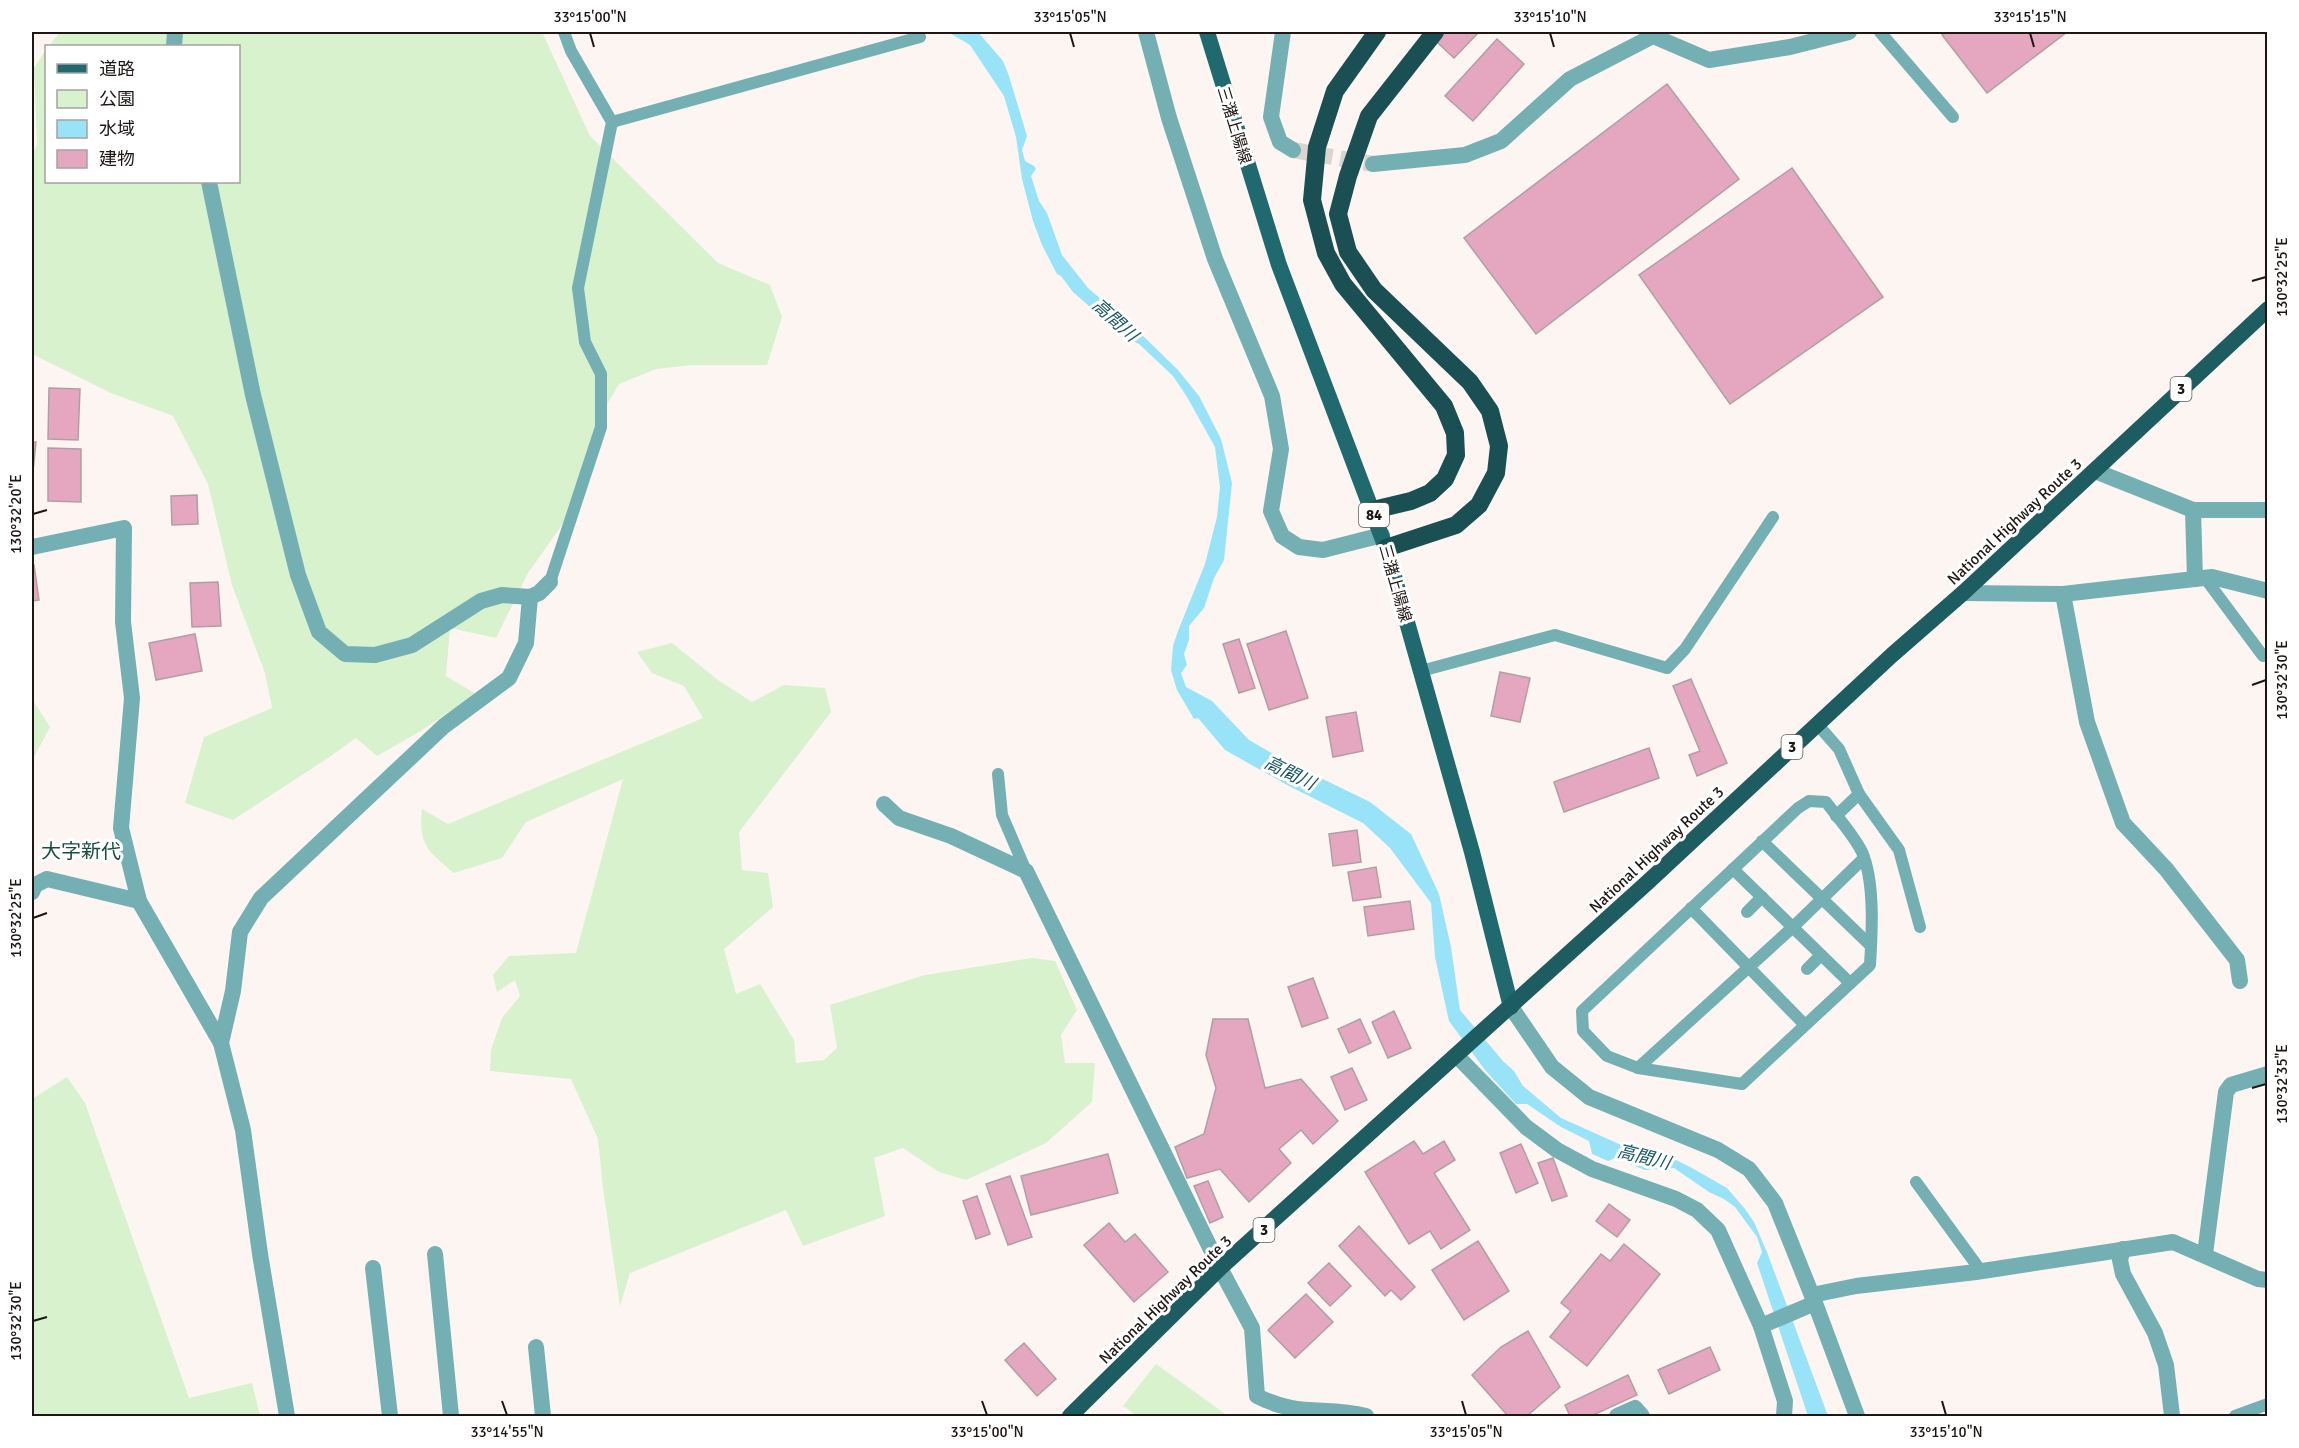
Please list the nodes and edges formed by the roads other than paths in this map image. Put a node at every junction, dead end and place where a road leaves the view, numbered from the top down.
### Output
1 (564, 32) edge
2 (1146, 32) edge
3 (1207, 32) edge
4 (1283, 32) edge
5 (1377, 32) edge
6 (1435, 32) edge
7 (1849, 32) edge
8 (1880, 32) edge
9 (920, 37) dead end
10 (1953, 117) dead end
11 (612, 122) junction
12 (1293, 150) tunnel mouth
13 (1373, 164) tunnel mouth
14 (209, 183) edge
15 (2268, 309) edge
16 (2095, 471) junction
17 (1373, 510) junction
18 (2193, 510) junction
19 (2268, 510) edge
20 (1773, 518) dead end
21 (1384, 542) junction
22 (32, 546) edge
23 (2200, 578) junction
24 (550, 582) joint
25 (2268, 591) edge
26 (1963, 593) junction
27 (2063, 594) junction
28 (530, 597) junction
29 (2263, 656) dead end
30 (1421, 671) junction
31 (1817, 724) junction
32 (998, 774) dead end
33 (1859, 794) junction
34 (884, 804) dead end
35 (1836, 816) junction
36 (1762, 841) junction
37 (1864, 858) junction
38 (1733, 869) junction
39 (1026, 871) junction
40 (32, 892) edge
41 (1762, 897) junction
42 (1822, 899) junction
43 (139, 901) junction
44 (1691, 908) junction
45 (1747, 912) dead end
46 (1793, 927) junction
47 (1920, 927) dead end
48 (1871, 946) junction
49 (1821, 955) junction
50 (1747, 966) junction
51 (1807, 969) dead end
52 (2240, 981) dead end
53 (1850, 983) junction
54 (1511, 1007) junction
55 (1805, 1025) junction
56 (221, 1043) junction
57 (1460, 1053) junction
58 (1638, 1068) junction
59 (2268, 1074) edge
60 (1916, 1182) dead end
61 (2123, 1249) junction
62 (435, 1254) dead end
63 (2205, 1254) junction
64 (373, 1268) dead end
65 (1221, 1268) junction
66 (1981, 1271) junction
67 (2268, 1280) edge
68 (1810, 1302) junction
69 (1765, 1324) junction
70 (536, 1347) dead end
71 (2268, 1404) edge
72 (287, 1416) edge
73 (390, 1416) edge
74 (451, 1416) edge
75 (543, 1416) edge
76 (1070, 1416) edge
77 (1366, 1416) edge
78 (1617, 1416) edge
79 (1642, 1416) edge
80 (1784, 1416) edge
81 (1857, 1416) edge
82 (2172, 1416) edge
83 (2235, 1416) edge

1 - 11 lane
2 - 21 street
3 - 17 main road, 三潴上陽線 / 84
4 - 12 street
5 - 17 highway
6 - 21 highway
7 - 13 street
8 - 10 lane
9 - 11 lane
11 - 24 lane
14 - 28 street
15 - 16 highway, National Highway Route 3 / 3
16 - 18 street
16 - 26 highway, National Highway Route 3 / 3
17 - 21 main road, 三潴上陽線 / 84
18 - 19 street
18 - 23 street
20 - 30 lane
21 - 30 main road, 三潴上陽線 / 84
22 - 43 street
23 - 25 street
23 - 27 street
23 - 29 lane
24 - 28 street
26 - 27 street
26 - 31 highway, National Highway Route 3 / 3
27 - 52 street
28 - 56 street
30 - 54 main road, 三潴上陽線 / 84
31 - 33 lane
31 - 54 highway, National Highway Route 3 / 3
32 - 39 lane
33 - 35 lane
33 - 47 lane
34 - 39 street
35 - 36 lane
35 - 37 lane
36 - 38 lane
36 - 42 lane
37 - 42 lane
37 - 48 lane
38 - 41 lane
38 - 44 lane
39 - 65 street
40 - 43 street
41 - 45 lane
41 - 46 lane
42 - 46 lane
42 - 48 lane
43 - 56 street
44 - 50 lane
44 - 58 lane
46 - 49 lane
46 - 50 lane
48 - 53 lane
49 - 51 lane
49 - 53 lane
50 - 55 lane
50 - 58 lane
53 - 55 lane
54 - 57 highway, National Highway Route 3 / 3
54 - 68 street
55 - 58 lane
56 - 72 street
57 - 65 highway, National Highway Route 3 / 3
57 - 69 street
59 - 63 street
60 - 66 lane
61 - 63 street
61 - 66 street
61 - 82 street
62 - 74 street
63 - 67 street
64 - 73 street
65 - 76 highway, National Highway Route 3 / 3
65 - 77 street
66 - 68 street
68 - 69 street
68 - 81 street
69 - 80 street
70 - 75 street
71 - 83 lane
78 - 79 street

